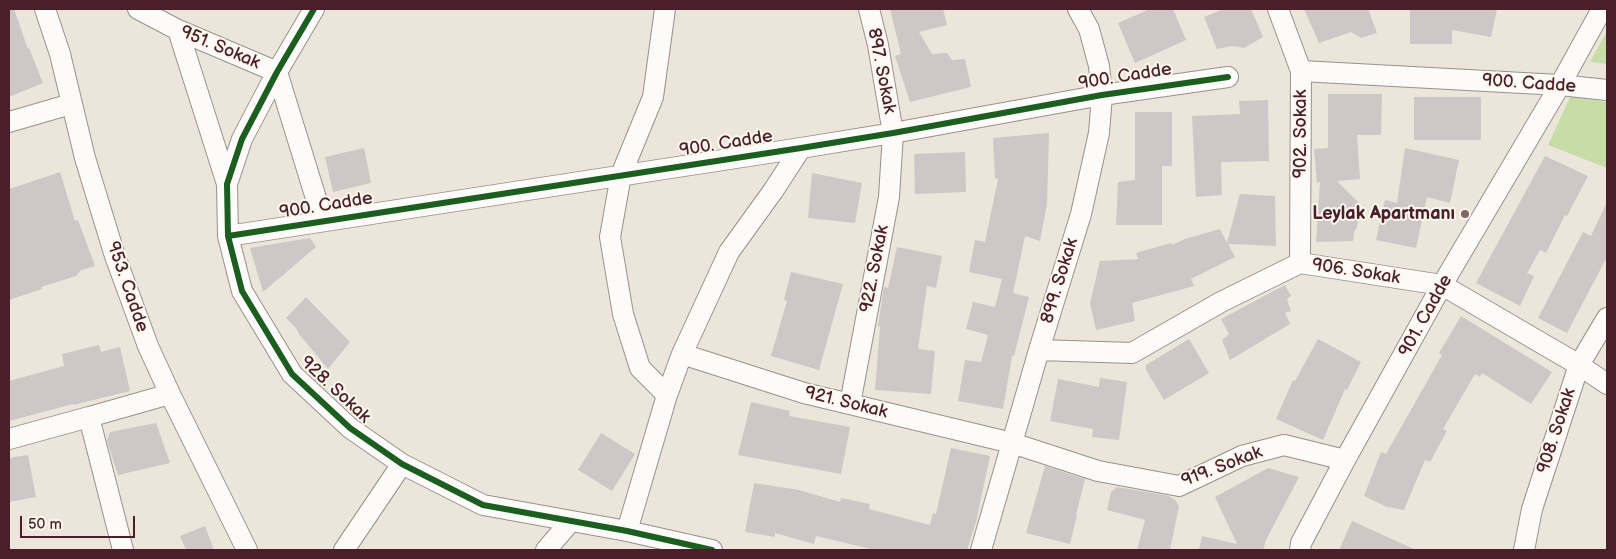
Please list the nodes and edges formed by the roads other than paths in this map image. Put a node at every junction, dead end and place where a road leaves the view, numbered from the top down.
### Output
1 (45, 9) edge
2 (138, 9) edge
3 (314, 9) edge
4 (665, 9) edge
5 (869, 9) edge
6 (1078, 9) edge
7 (1278, 9) edge
8 (1602, 9) edge
9 (178, 30) junction
10 (1301, 71) junction
11 (277, 72) junction
12 (1228, 77) dead end
13 (1560, 85) junction
14 (1607, 90) edge
15 (1102, 95) junction
16 (71, 104) junction
17 (9, 122) edge
18 (893, 133) junction
19 (801, 148) junction
20 (621, 175) junction
21 (227, 184) junction
22 (323, 221) junction
23 (228, 236) junction
24 (1300, 263) junction
25 (1442, 285) junction
26 (1607, 318) edge
27 (1039, 350) junction
28 (682, 354) junction
29 (1578, 364) junction
30 (1607, 384) edge
31 (170, 394) junction
32 (667, 395) junction
33 (850, 404) junction
34 (90, 417) junction
35 (9, 439) edge
36 (1012, 443) junction
37 (1345, 460) junction
38 (402, 464) junction
39 (571, 521) junction
40 (627, 531) junction
41 (672, 546) edge
42 (123, 550) edge
43 (247, 550) edge
44 (344, 550) edge
45 (546, 550) edge
46 (712, 550) edge
47 (981, 550) edge
48 (1300, 550) edge
49 (1524, 550) edge

1 - 16 street, 953. Cadde
2 - 9 street, 951. Sokak
3 - 11 street, 928. Sokak
4 - 20 street
5 - 18 street, 897. Sokak
6 - 15 street, 899. Sokak
7 - 10 street, 902. Sokak
8 - 13 street, 901. Cadde
9 - 11 street, 951. Sokak
9 - 21 street
10 - 13 street, 900. Cadde
10 - 24 street, 902. Sokak
11 - 21 street, 928. Sokak
11 - 22 street
12 - 15 street, 900. Cadde
13 - 14 street, 900. Cadde
13 - 25 street, 901. Cadde
15 - 18 street, 900. Cadde
15 - 27 street, 899. Sokak
16 - 17 street
16 - 31 street, 953. Cadde
18 - 19 street, 900. Cadde
18 - 33 street, 922. Sokak
19 - 20 street, 900. Cadde
19 - 28 street, 900. Cadde
20 - 22 street, 900. Cadde
20 - 32 street
21 - 23 street, 928. Sokak
22 - 23 street, 900. Cadde
23 - 38 street, 928. Sokak
24 - 25 street, 906. Sokak
24 - 27 street, 906. Sokak
25 - 29 street, 906. Sokak
25 - 37 street, 901. Cadde
26 - 29 street, 908. Sokak
27 - 36 street, 899. Sokak
28 - 32 street, 900. Cadde
28 - 33 street, 921. Sokak
29 - 30 street, 906. Sokak
29 - 49 street, 908. Sokak
31 - 34 street
31 - 43 street, 953. Cadde
32 - 40 street, 900. Cadde
33 - 36 street, 921. Sokak
34 - 35 street
34 - 42 street
36 - 37 street, 919. Sokak
36 - 47 street, 899. Sokak
37 - 48 street, 901. Cadde
38 - 39 street, 928. Sokak
38 - 44 street
39 - 40 street, 928. Sokak
39 - 45 street
40 - 41 street, 928. Sokak
41 - 46 street, 928. Sokak

